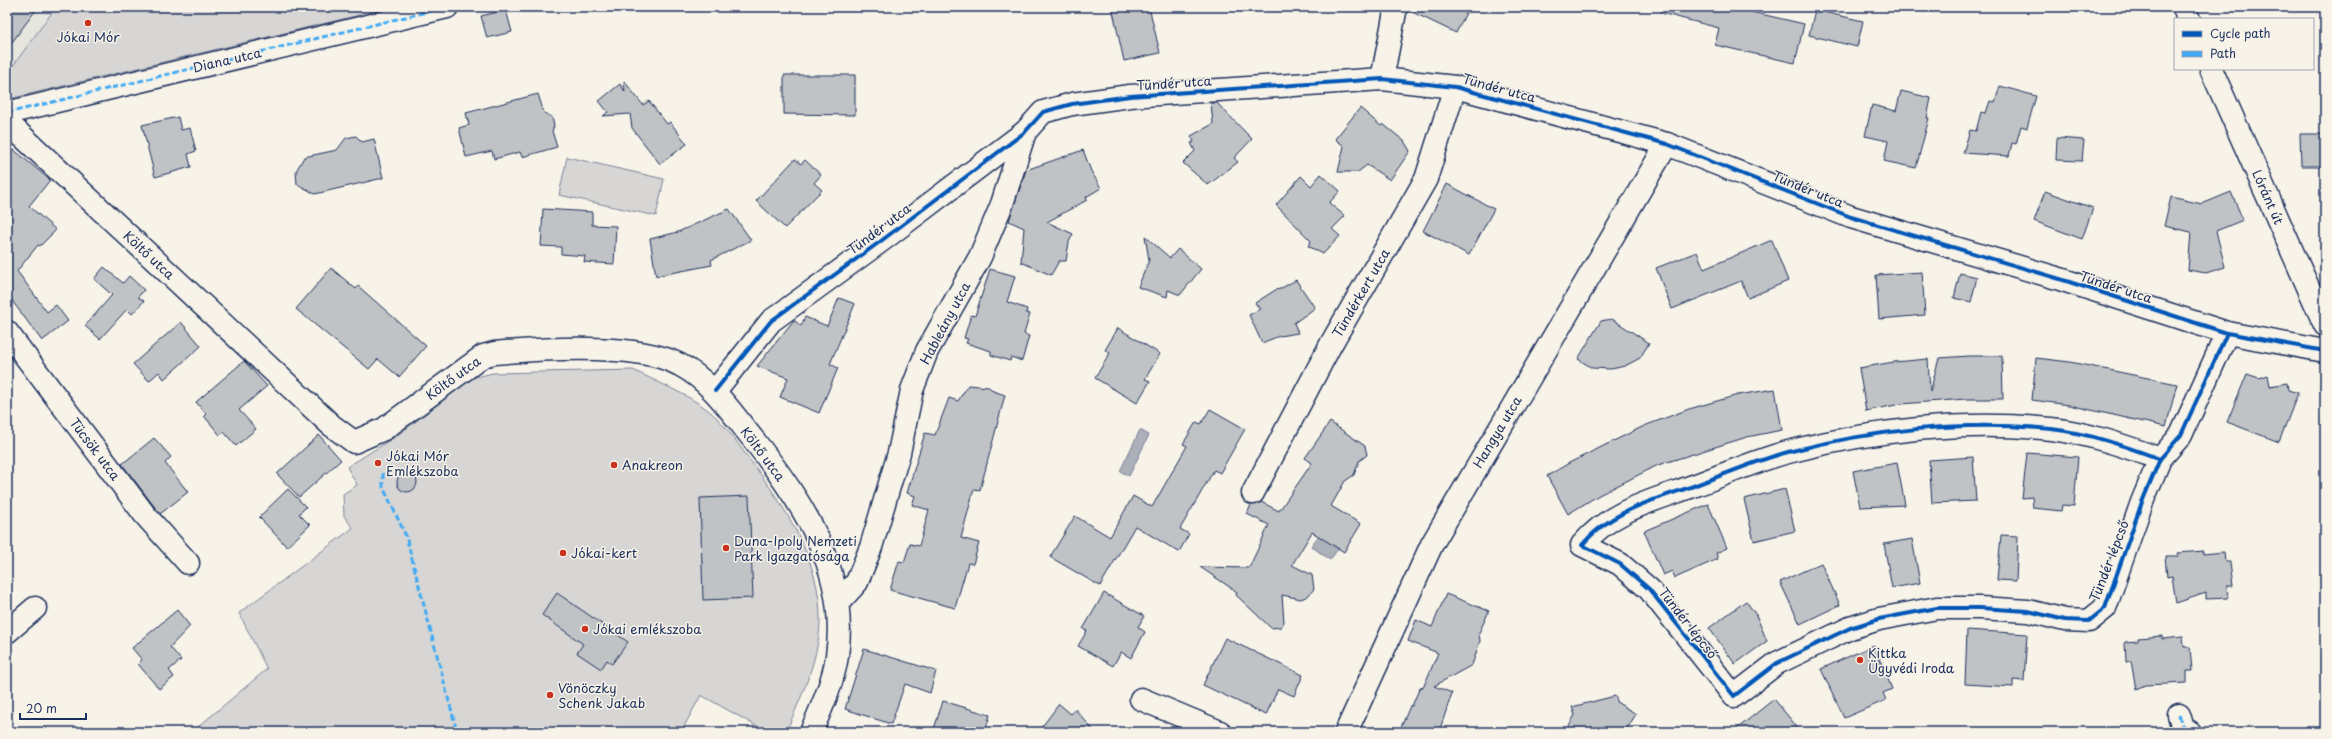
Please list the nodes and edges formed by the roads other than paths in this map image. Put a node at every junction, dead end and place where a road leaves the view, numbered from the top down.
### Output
1 (447, 7) edge
2 (1396, 7) edge
3 (2183, 7) edge
4 (2188, 18) edge
5 (2211, 70) edge
6 (1382, 78) junction
7 (1455, 87) junction
8 (7, 112) edge
9 (7, 122) edge
10 (1025, 132) junction
11 (1668, 144) junction
12 (2325, 325) edge
13 (7, 332) edge
14 (2226, 333) junction
15 (2325, 351) edge
16 (715, 392) junction
17 (2160, 459) junction
18 (1253, 493) dead end
19 (188, 563) dead end
20 (838, 603) junction
21 (35, 608) dead end
22 (7, 632) edge
23 (1141, 699) dead end
24 (811, 732) edge
25 (1220, 732) edge
26 (1346, 732) edge

1 - 8 street, Diana utca
2 - 6 street
3 - 4 street
5 - 12 street, Lóránt út
6 - 7 street, Tündér utca
6 - 10 street, Tündér utca
7 - 11 street, Tündér utca
7 - 18 street, Tündérkert utca
9 - 16 street, Költő utca
10 - 16 street, Tündér utca
10 - 20 street, Hableány utca
11 - 14 street, Tündér utca
11 - 26 street, Hangya utca
13 - 19 street, Tücsök utca
14 - 15 street, Tündér utca
14 - 17 street, Tündér lépcső
16 - 20 street, Költő utca
17 - 17 street, Tündér lépcső
20 - 24 street, Költő utca
21 - 22 street
23 - 25 street

